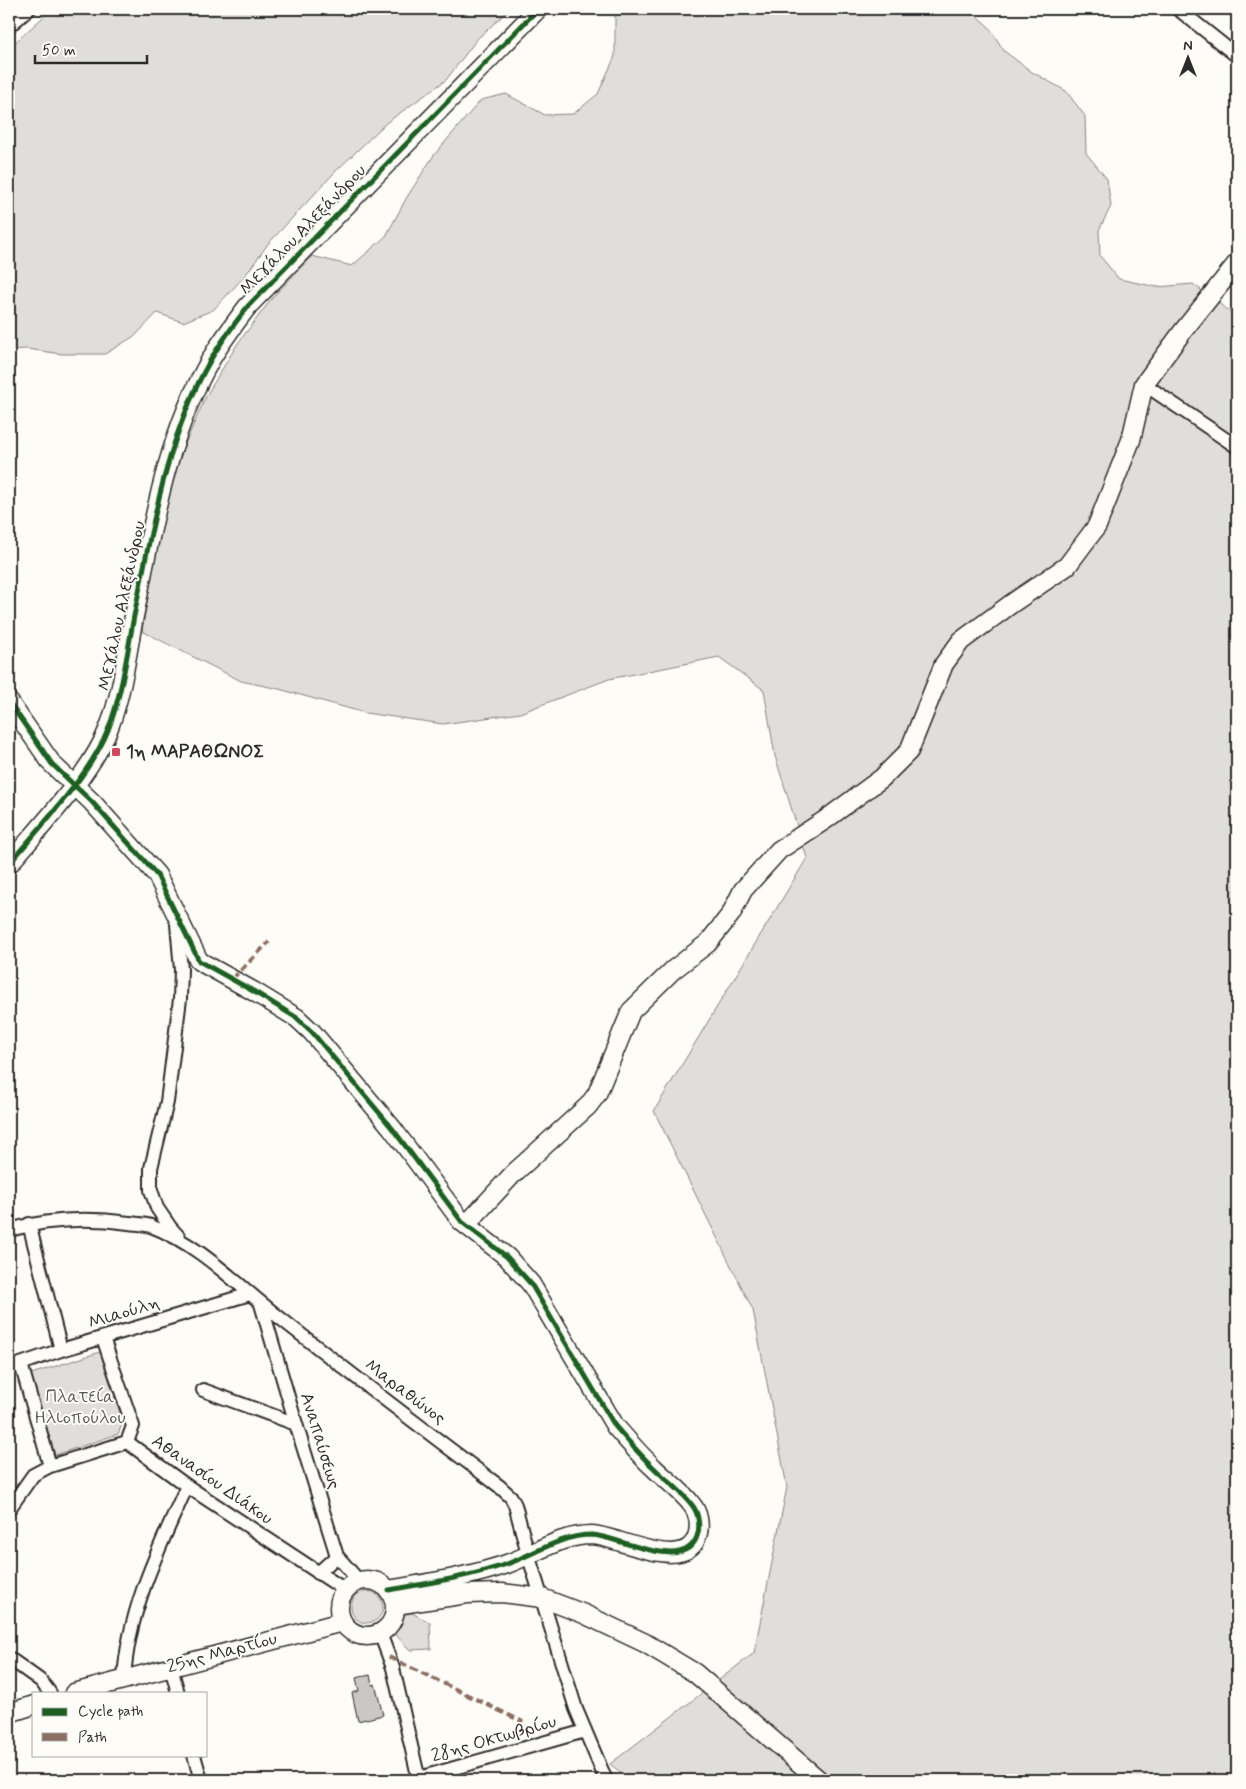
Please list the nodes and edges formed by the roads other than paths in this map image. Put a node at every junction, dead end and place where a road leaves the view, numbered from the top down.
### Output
1 (29, 9) edge
2 (538, 9) edge
3 (1178, 9) edge
4 (9, 26) edge
5 (1237, 56) edge
6 (1237, 263) edge
7 (1144, 384) junction
8 (1237, 447) edge
9 (9, 702) edge
10 (73, 786) junction
11 (9, 864) edge
12 (176, 913) junction
13 (29, 1224) junction
14 (466, 1225) junction
15 (9, 1230) edge
16 (186, 1244) junction
17 (250, 1294) junction
18 (261, 1304) junction
19 (104, 1338) junction
20 (61, 1350) junction
21 (15, 1366) edge
22 (203, 1390) dead end
23 (296, 1424) junction
24 (127, 1442) junction
25 (50, 1466) junction
26 (187, 1486) junction
27 (9, 1509) edge
28 (528, 1554) junction
29 (337, 1556) junction
30 (318, 1573) junction
31 (352, 1586) junction
32 (392, 1598) junction
33 (542, 1598) junction
34 (342, 1622) junction
35 (380, 1633) junction
36 (9, 1658) edge
37 (170, 1667) junction
38 (124, 1679) junction
39 (49, 1692) edge
40 (78, 1692) edge
41 (178, 1692) edge
42 (32, 1706) edge
43 (9, 1712) edge
44 (585, 1731) junction
45 (194, 1756) edge
46 (201, 1780) edge
47 (417, 1780) edge
48 (606, 1780) edge
49 (820, 1780) edge

1 - 4 street
2 - 10 street, Μεγάλου Αλεξάνδρου
3 - 5 street
6 - 7 street
7 - 8 street
7 - 14 street
9 - 10 street
10 - 11 street, Μεγάλου Αλεξάνδρου
10 - 12 street
12 - 14 street
12 - 16 street
13 - 15 street, Μαραθώνος
13 - 16 street, Μαραθώνος
13 - 20 street
14 - 28 street
16 - 17 street, Μαραθώνος
17 - 18 street, Μαραθώνος
17 - 19 street, Μιαούλη
18 - 23 street, Αναπαύσεως
18 - 28 street, Μαραθώνος
19 - 20 street, Μιαούλη
19 - 24 street
20 - 21 street, Μιαούλη
21 - 25 street
22 - 23 street
23 - 29 street, Αναπαύσεως
24 - 25 street, Αθανασίου Διάκου
24 - 26 street, Αθανασίου Διάκου
25 - 27 street, Αθανασίου Διάκου
26 - 30 street, Αθανασίου Διάκου
26 - 38 street
28 - 32 street
28 - 33 street, Μαραθώνος
29 - 30 street
29 - 31 street, Αναπαύσεως
30 - 31 street, Αθανασίου Διάκου
31 - 32 street
31 - 34 street
32 - 33 street
32 - 35 street
33 - 44 street, Μαραθώνος
33 - 49 street
34 - 35 street
34 - 37 street, 25ης Μαρτίου
35 - 47 street
36 - 39 street
37 - 38 street, 25ης Μαρτίου
37 - 41 street
38 - 40 street, 25ης Μαρτίου
42 - 43 street
44 - 47 street, 28ης Οκτωβρίου
44 - 48 street, Μαραθώνος
45 - 46 street

